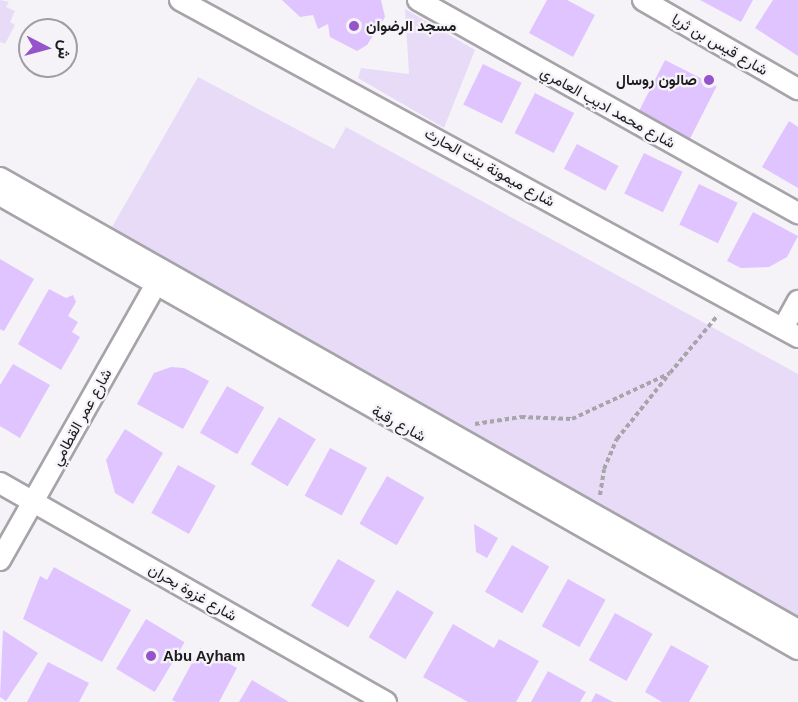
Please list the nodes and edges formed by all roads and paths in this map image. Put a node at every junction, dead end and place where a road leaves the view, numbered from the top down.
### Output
1 (180, 0) edge
2 (418, 0) edge
3 (643, 0) edge
4 (798, 89) edge
5 (0, 178) edge
6 (0, 195) edge
7 (798, 213) edge
8 (158, 279) junction
9 (733, 301) junction
10 (798, 301) edge
11 (791, 333) edge
12 (670, 372) junction
13 (449, 433) junction
14 (0, 483) edge
15 (34, 502) junction
16 (597, 516) junction
17 (0, 560) edge
18 (798, 630) edge
19 (798, 649) edge
20 (386, 702) edge

1 - 9 street, شارع ميمونة بنت الحارث
2 - 7 street, شارع محمد اديب العامري
3 - 4 street, شارع قيس بن ثريا
5 - 8 street, شارع رقية
6 - 8 street, شارع رقية
8 - 13 street, شارع رقية
8 - 15 street, شارع عمر القطامي
8 - 19 street, شارع رقية
9 - 11 street, شارع ميمونة بنت الحارث
9 - 12 path
10 - 11 street
12 - 13 path
12 - 16 path
13 - 16 street, شارع رقية
14 - 15 street, شارع غزوة بحران
15 - 17 street, شارع عمر القطامي
15 - 20 street, شارع غزوة بحران
16 - 18 street, شارع رقية

